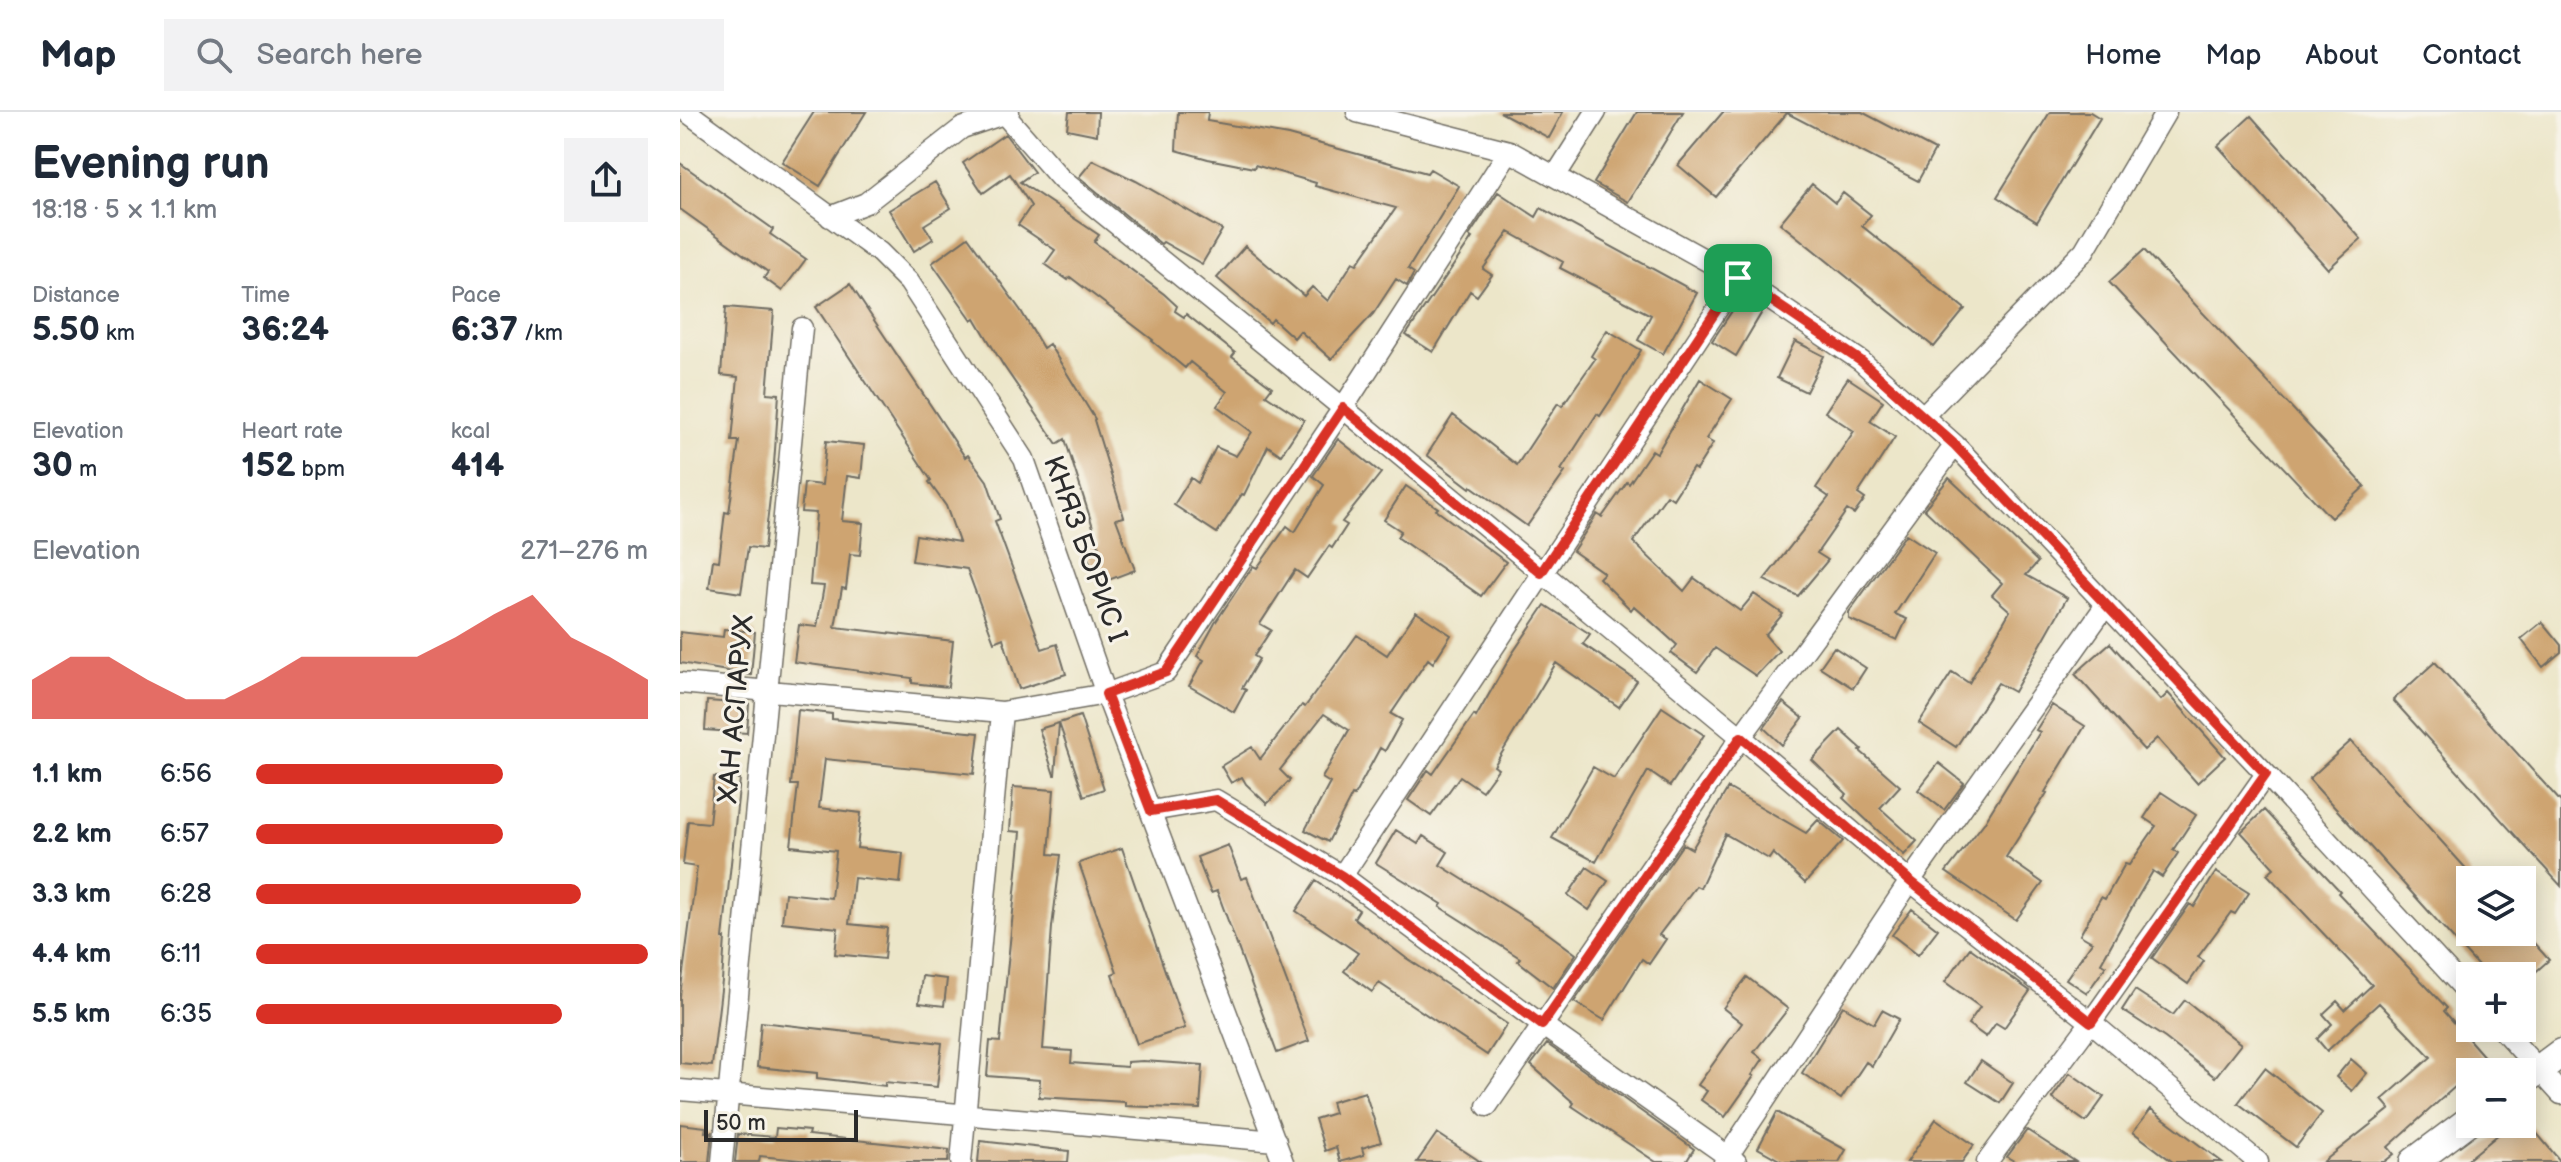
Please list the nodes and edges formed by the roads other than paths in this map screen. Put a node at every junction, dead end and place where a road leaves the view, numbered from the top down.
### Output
1 (687, 112) edge
2 (1357, 112) edge
3 (1596, 112) edge
4 (2166, 112) edge
5 (1007, 114) edge
6 (963, 120) edge
7 (1509, 151) junction
8 (1556, 175) junction
9 (830, 217) junction
10 (1738, 278) junction
11 (802, 328) dead end
12 (1343, 408) junction
13 (1923, 416) junction
14 (1955, 445) junction
15 (1541, 573) junction
16 (2106, 605) junction
17 (680, 683) edge
18 (766, 691) junction
19 (1106, 694) junction
20 (1002, 712) junction
21 (1741, 737) junction
22 (2266, 774) junction
23 (1151, 811) junction
24 (1342, 876) junction
25 (1910, 881) junction
26 (2456, 980) edge
27 (2091, 1022) junction
28 (1542, 1025) junction
29 (2515, 1042) edge
30 (2541, 1068) edge
31 (680, 1090) edge
32 (728, 1094) junction
33 (2561, 1094) edge
34 (1487, 1106) dead end
35 (965, 1114) junction
36 (2456, 1130) edge
37 (1276, 1141) junction
38 (1729, 1160) edge
39 (722, 1162) edge
40 (961, 1162) edge
41 (1283, 1162) edge
42 (1987, 1162) edge
43 (2258, 1162) edge
44 (2414, 1162) edge

1 - 9 street, КНЯЗ БОРИС I
2 - 7 street
3 - 8 street
4 - 13 street
5 - 6 street
5 - 12 street
6 - 9 street
7 - 8 street
7 - 12 street
8 - 10 street
9 - 19 street, КНЯЗ БОРИС I
10 - 13 street
10 - 15 street
11 - 18 street, ХАН АСПАРУХ
12 - 15 street
12 - 19 street
13 - 14 street
14 - 16 street
14 - 21 street
15 - 21 street
15 - 24 street
16 - 22 street
16 - 25 street
17 - 18 street
18 - 20 street
18 - 32 street, ХАН АСПАРУХ
19 - 20 street
19 - 23 street, КНЯЗ БОРИС I
20 - 35 street
21 - 25 street
21 - 28 street
22 - 26 street
22 - 27 street
23 - 24 street
23 - 37 street, КНЯЗ БОРИС I
24 - 28 street
25 - 27 street
25 - 38 street
27 - 42 street
27 - 43 street
28 - 34 street
28 - 38 street
29 - 30 street
30 - 33 street
31 - 32 street
32 - 35 street
32 - 39 street, ХАН АСПАРУХ
35 - 37 street
35 - 40 street
36 - 44 street
37 - 41 street, КНЯЗ БОРИС I

